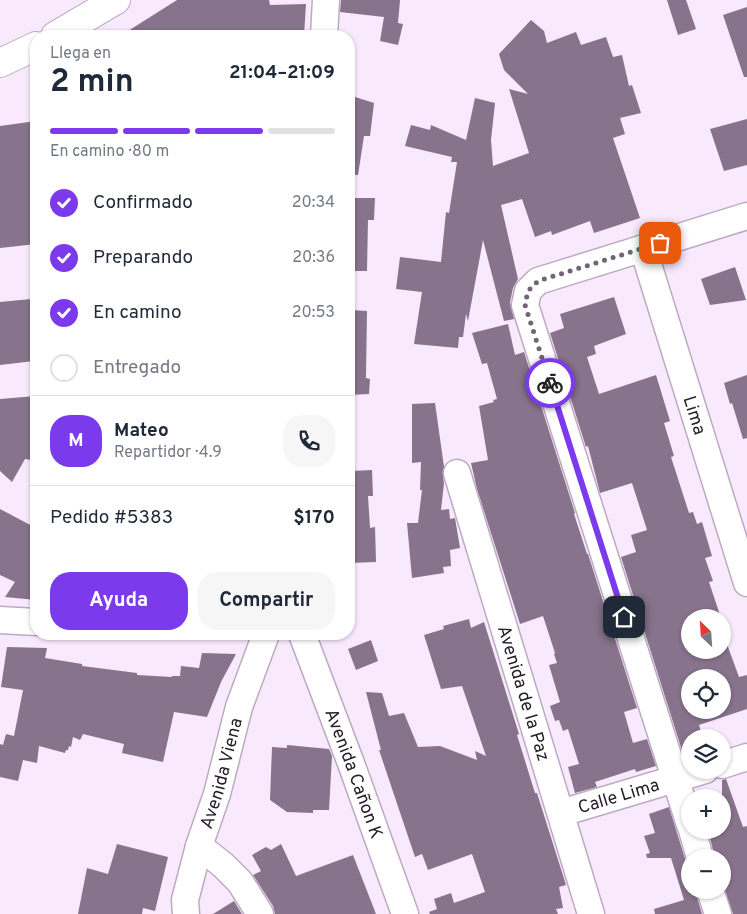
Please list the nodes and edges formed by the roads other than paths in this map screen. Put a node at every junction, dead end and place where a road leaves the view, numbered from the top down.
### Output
1 (116, 0) edge
2 (326, 0) edge
3 (65, 30) edge
4 (324, 30) edge
5 (30, 49) edge
6 (0, 63) edge
7 (747, 216) edge
8 (643, 248) junction
9 (456, 473) dead end
10 (747, 583) edge
11 (0, 620) edge
12 (30, 622) edge
13 (264, 640) edge
14 (304, 640) edge
15 (747, 758) edge
16 (731, 762) edge
17 (681, 777) edge
18 (676, 779) junction
19 (681, 795) edge
20 (561, 814) junction
21 (199, 846) junction
22 (713, 899) edge
23 (186, 914) edge
24 (260, 914) edge
25 (405, 914) edge
26 (591, 914) edge
27 (718, 914) edge

1 - 3 main road
2 - 4 street
5 - 6 main road
7 - 8 street
8 - 10 street, Lima
8 - 18 street
9 - 20 street, Avenida de la Paz
11 - 12 street
13 - 21 street, Avenida Viena
14 - 25 street, Avenida Cañon K
15 - 16 street
17 - 18 street, Calle Lima
18 - 19 street
18 - 20 street, Calle Lima
20 - 26 street, Avenida de la Paz
21 - 23 street, Avenida Viena
21 - 24 street
22 - 27 street

